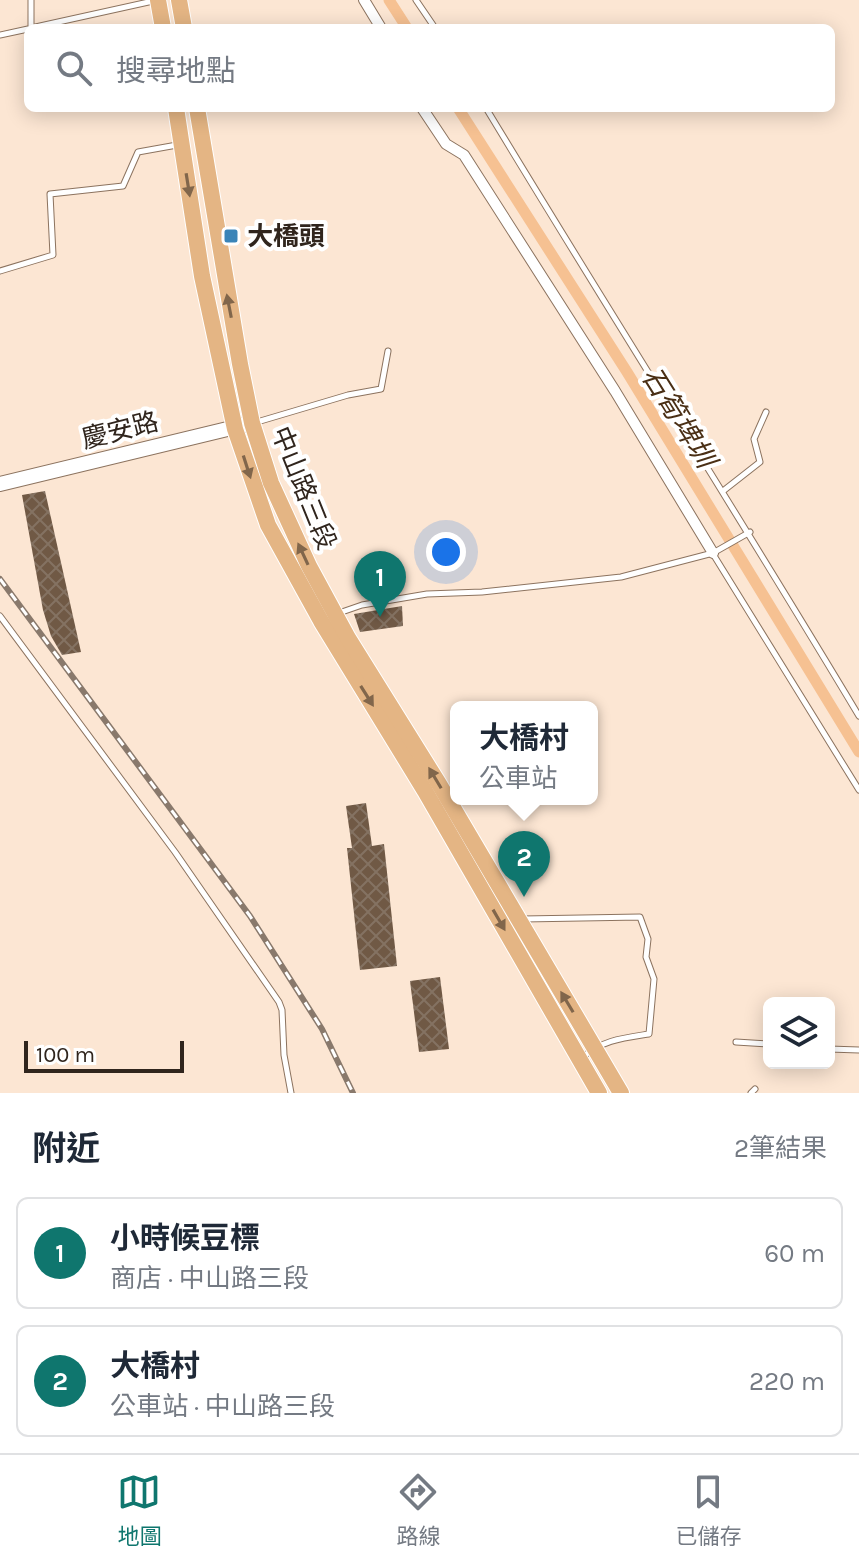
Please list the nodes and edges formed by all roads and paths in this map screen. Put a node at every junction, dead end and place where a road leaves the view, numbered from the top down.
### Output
1 (31, 0) edge
2 (158, 0) edge
3 (179, 0) edge
4 (364, 0) edge
5 (416, 0) edge
6 (30, 24) edge
7 (48, 24) edge
8 (162, 24) edge
9 (183, 24) edge
10 (379, 24) edge
11 (432, 24) edge
12 (24, 29) edge
13 (0, 35) edge
14 (177, 112) edge
15 (198, 112) edge
16 (425, 112) edge
17 (488, 112) edge
18 (182, 145) junction
19 (0, 271) edge
20 (388, 351) dead end
21 (766, 412) dead end
22 (252, 423) junction
23 (235, 429) junction
24 (0, 484) edge
25 (723, 491) junction
26 (750, 532) junction
27 (713, 553) junction
28 (0, 616) edge
29 (328, 618) junction
30 (859, 716) edge
31 (859, 790) edge
32 (518, 919) junction
33 (736, 1042) dead end
34 (763, 1044) edge
35 (594, 1047) junction
36 (835, 1049) edge
37 (859, 1050) edge
38 (579, 1059) junction
39 (291, 1093) edge
40 (599, 1093) edge
41 (621, 1093) edge

1 - 6 lane
2 - 7 lane
2 - 8 main road
3 - 9 main road
4 - 10 street
5 - 11 lane
12 - 13 lane
14 - 18 main road, 中山路三段
22 -> 15 main road, 中山路三段
16 - 27 street
17 - 25 lane
18 - 19 lane
18 -> 23 main road, 中山路三段
20 - 22 lane
21 - 25 lane
22 - 23 street, 慶安路
29 -> 22 main road, 中山路三段
23 - 24 street, 慶安路
23 -> 29 main road, 中山路三段
25 - 26 lane
26 - 27 lane
26 - 30 lane
27 - 29 lane
27 - 31 lane
28 - 39 lane
32 -> 29 main road, 中山路三段
29 -> 38 main road, 中山路三段
35 -> 32 main road, 中山路三段
32 - 35 lane
33 - 34 lane
35 - 38 lane
35 - 41 main road, 中山路三段
36 - 37 lane
38 - 40 main road, 中山路三段

